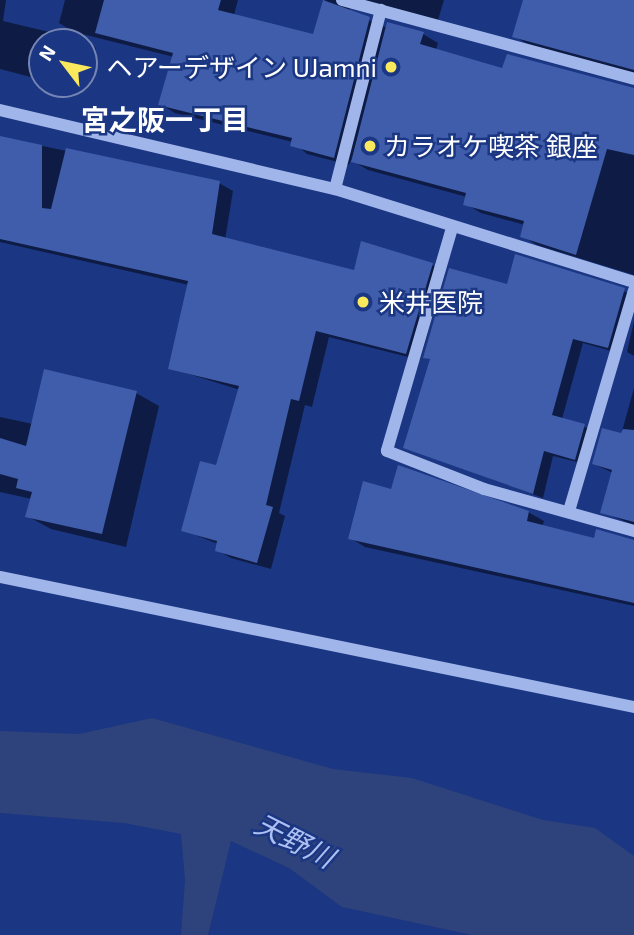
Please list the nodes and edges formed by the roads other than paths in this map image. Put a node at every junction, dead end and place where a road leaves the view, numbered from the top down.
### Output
1 (342, 0) edge
2 (357, 2) edge
3 (381, 10) junction
4 (634, 79) edge
5 (0, 110) edge
6 (335, 189) junction
7 (452, 228) junction
8 (634, 282) edge
9 (634, 290) edge
10 (569, 511) junction
11 (634, 531) edge
12 (0, 577) edge
13 (634, 707) edge

1 - 2 street
2 - 3 street
3 - 4 street
3 - 6 street
5 - 6 street
6 - 7 street
7 - 8 street
7 - 10 street
9 - 10 street
10 - 11 street
12 - 13 street

